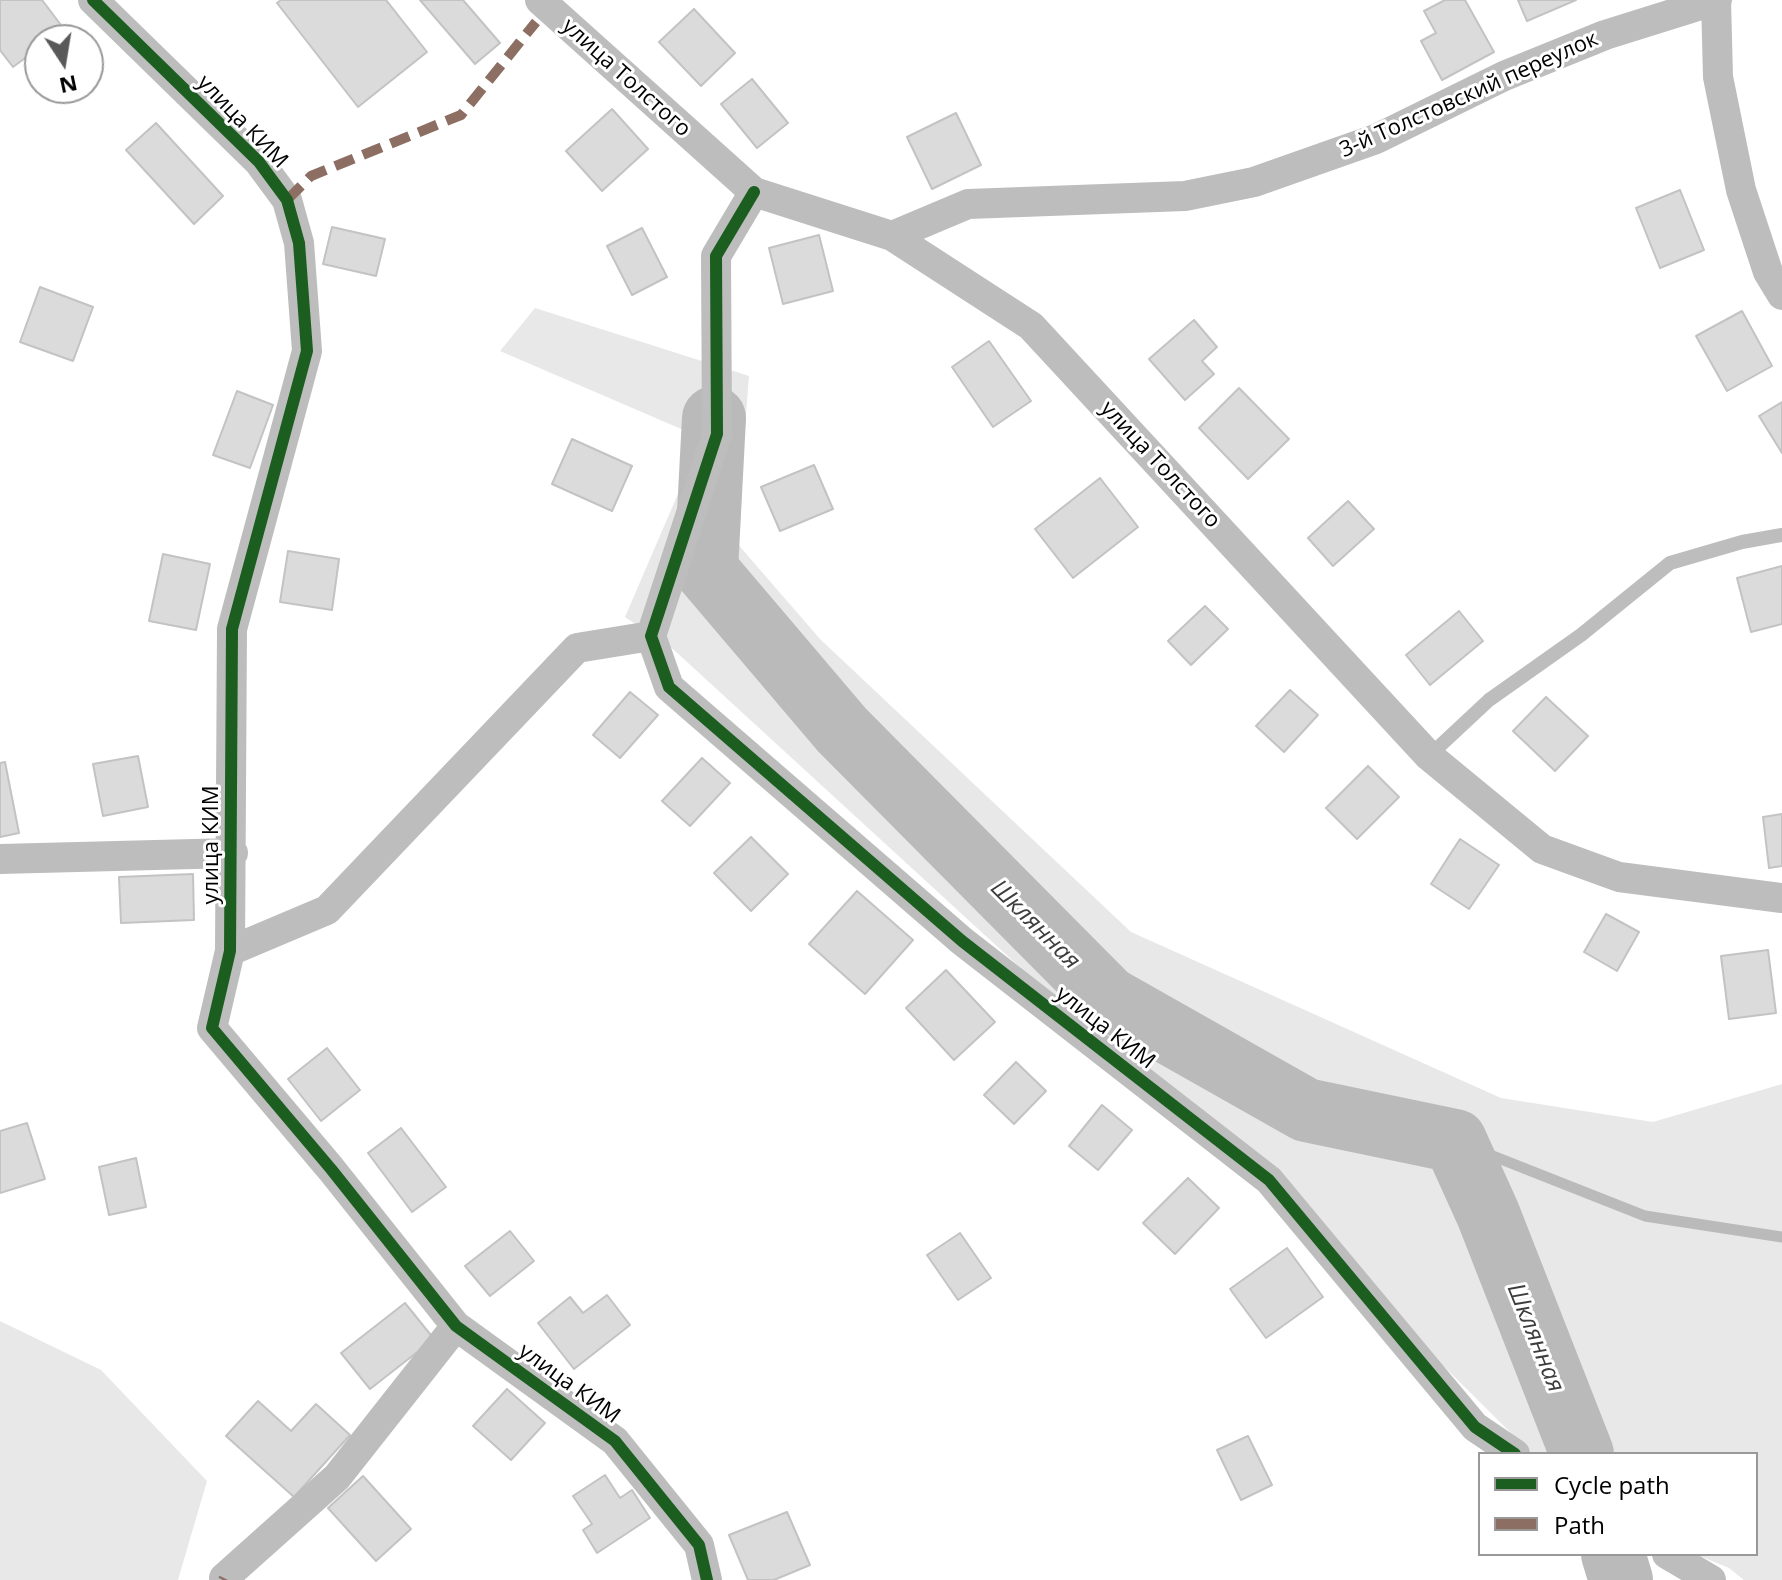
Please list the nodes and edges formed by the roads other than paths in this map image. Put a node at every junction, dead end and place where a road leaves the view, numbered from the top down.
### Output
1 (93, 0) edge
2 (1717, 0) edge
3 (545, 7) edge
4 (753, 193) junction
5 (892, 236) junction
6 (1782, 295) edge
7 (1782, 535) edge
8 (651, 636) junction
9 (1429, 756) junction
10 (233, 853) junction
11 (0, 859) edge
12 (1782, 898) edge
13 (230, 951) junction
14 (456, 1326) junction
15 (1512, 1452) edge
16 (1670, 1556) edge
17 (224, 1578) dead end
18 (707, 1580) edge
19 (1711, 1580) edge

1 - 10 street, улица КИМ
2 - 5 street, 3-й Толстовский переулок
2 - 6 street
3 - 4 street, улица Толстого
4 - 5 street, улица Толстого
4 - 8 street
5 - 9 street, улица Толстого
7 - 9 lane
8 - 13 street
8 - 15 street, улица КИМ
9 - 12 street, улица Толстого
10 - 11 street
10 - 13 street, улица КИМ
13 - 14 street, улица КИМ
14 - 17 street
14 - 18 street, улица КИМ
16 - 19 street

